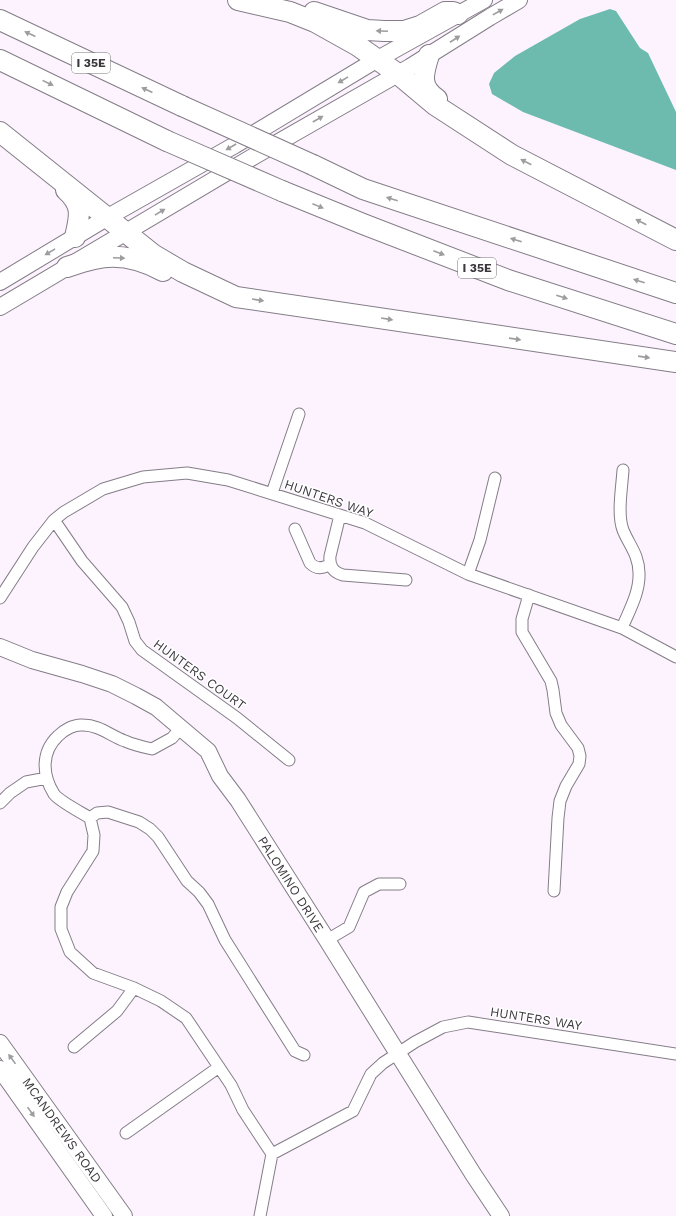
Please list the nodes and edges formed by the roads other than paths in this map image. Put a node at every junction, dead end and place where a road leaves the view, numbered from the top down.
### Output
1 (238, 0) edge
2 (484, 0) edge
3 (519, 0) edge
4 (290, 12) junction
5 (458, 14) junction
6 (0, 20) edge
7 (429, 56) junction
8 (0, 60) edge
9 (376, 60) junction
10 (398, 74) junction
11 (0, 132) edge
12 (487, 139) junction
13 (30, 156) junction
14 (108, 217) junction
15 (126, 232) junction
16 (75, 237) junction
17 (676, 240) edge
18 (67, 267) junction
19 (0, 282) edge
20 (226, 293) junction
21 (676, 293) edge
22 (0, 307) edge
23 (676, 334) edge
24 (676, 362) edge
25 (299, 414) dead end
26 (623, 470) dead end
27 (495, 478) dead end
28 (272, 493) junction
29 (340, 515) junction
30 (54, 520) junction
31 (295, 529) dead end
32 (330, 565) junction
33 (468, 574) junction
34 (406, 580) dead end
35 (529, 595) junction
36 (0, 598) edge
37 (622, 628) junction
38 (0, 647) edge
39 (676, 657) edge
40 (181, 728) junction
41 (289, 760) dead end
42 (47, 778) junction
43 (0, 803) edge
44 (90, 818) junction
45 (400, 884) dead end
46 (554, 891) dead end
47 (328, 940) junction
48 (134, 988) junction
49 (0, 1043) edge
50 (74, 1046) dead end
51 (398, 1053) junction
52 (676, 1054) edge
53 (304, 1055) dead end
54 (219, 1067) junction
55 (0, 1069) edge
56 (126, 1133) dead end
57 (272, 1154) junction
58 (104, 1216) edge
59 (124, 1216) edge
60 (260, 1216) edge
61 (501, 1216) edge

1 - 4 highway
2 - 5 street
7 -> 3 street
5 -> 4 highway
4 - 9 highway
5 - 9 street
21 -> 6 highway, I 35E, bridge
7 - 10 street
7 - 12 highway
8 -> 23 highway, I 35E, bridge
9 - 10 highway
9 -> 14 street
10 - 12 highway
15 -> 10 street
11 - 13 highway
17 -> 12 highway
13 - 14 highway
13 - 16 highway
14 - 15 highway
14 - 16 street
15 - 18 street
15 - 20 highway
16 -> 19 street
18 -> 20 highway
18 - 22 street
20 -> 24 highway
25 - 28 street
26 - 37 street
27 - 33 street
28 - 29 street, HUNTERS WAY
28 - 30 street, HUNTERS WAY
29 - 32 street
29 - 33 street, HUNTERS WAY
30 - 36 street, HUNTERS WAY
30 - 41 street, HUNTERS COURT
31 - 32 street
32 - 34 street
33 - 35 street, HUNTERS WAY
35 - 37 street, HUNTERS WAY
35 - 46 street
37 - 39 street, HUNTERS WAY
38 - 40 street, PALOMINO DRIVE
40 - 42 street
40 - 47 street, PALOMINO DRIVE
42 - 43 street
42 - 44 street
44 - 48 street
44 - 53 street
45 - 47 street
47 - 51 street, PALOMINO DRIVE
48 - 50 street
48 - 54 street
59 -> 49 street, MCANDREWS ROAD
51 - 52 street, HUNTERS WAY
51 - 57 street, HUNTERS WAY
51 - 61 street, PALOMINO DRIVE
54 - 56 street
54 - 57 street
55 -> 58 street, MCANDREWS ROAD
57 - 60 street

